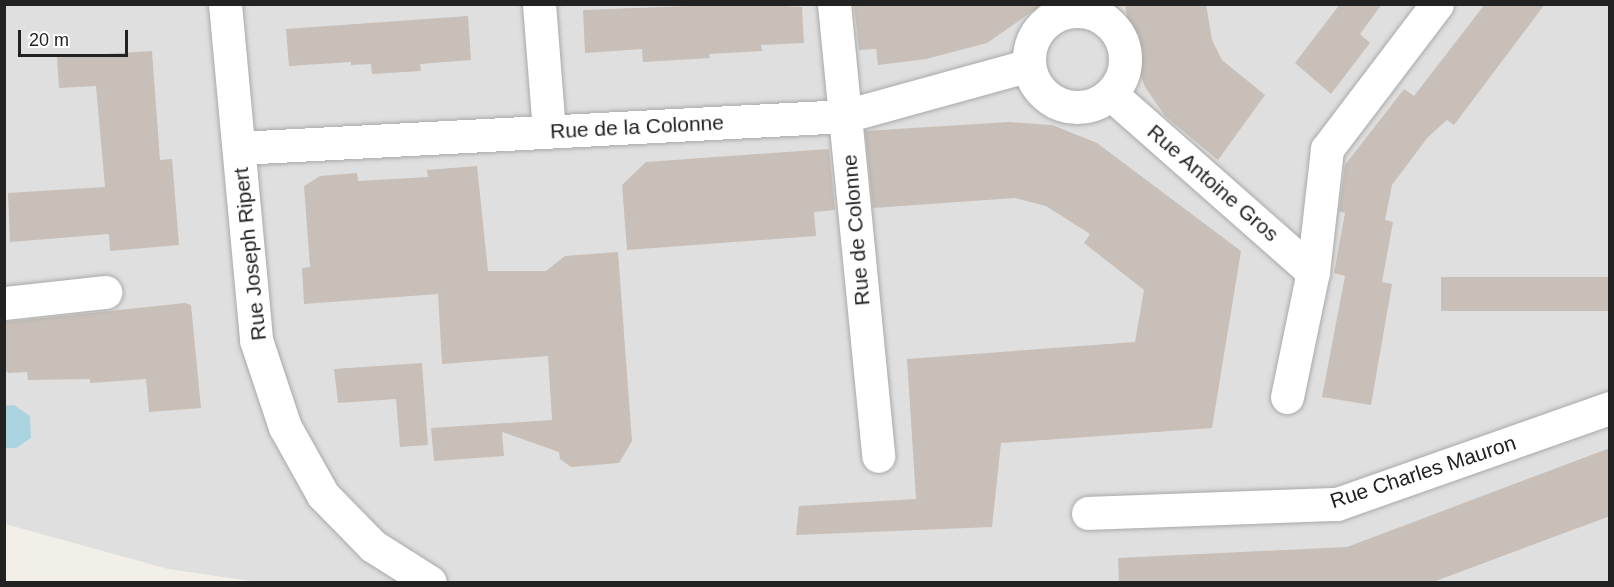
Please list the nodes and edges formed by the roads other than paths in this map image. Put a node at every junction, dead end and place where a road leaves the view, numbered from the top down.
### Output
1 (225, 4) edge
2 (538, 4) edge
3 (834, 4) edge
4 (1437, 4) edge
5 (1085, 7) edge
6 (1028, 66) junction
7 (1112, 94) junction
8 (845, 116) junction
9 (549, 131) junction
10 (239, 148) junction
11 (1313, 272) junction
12 (105, 292) dead end
13 (4, 303) edge
14 (1287, 398) dead end
15 (1610, 408) edge
16 (878, 456) dead end
17 (1088, 513) dead end
18 (430, 582) edge

1 - 10 street, Rue Joseph Ripert
2 - 9 street
3 - 8 street, Rue de Colonne
4 - 11 street
5 - 6 street
5 - 7 street
6 - 7 street
6 - 8 street, Rue de la Colonne
7 - 11 street, Rue Antoine Gros
8 - 9 street, Rue de la Colonne
8 - 16 street, Rue de Colonne
9 - 10 street, Rue de la Colonne
10 - 18 street, Rue Joseph Ripert
11 - 14 street
12 - 13 street
15 - 17 street, Rue Charles Mauron

